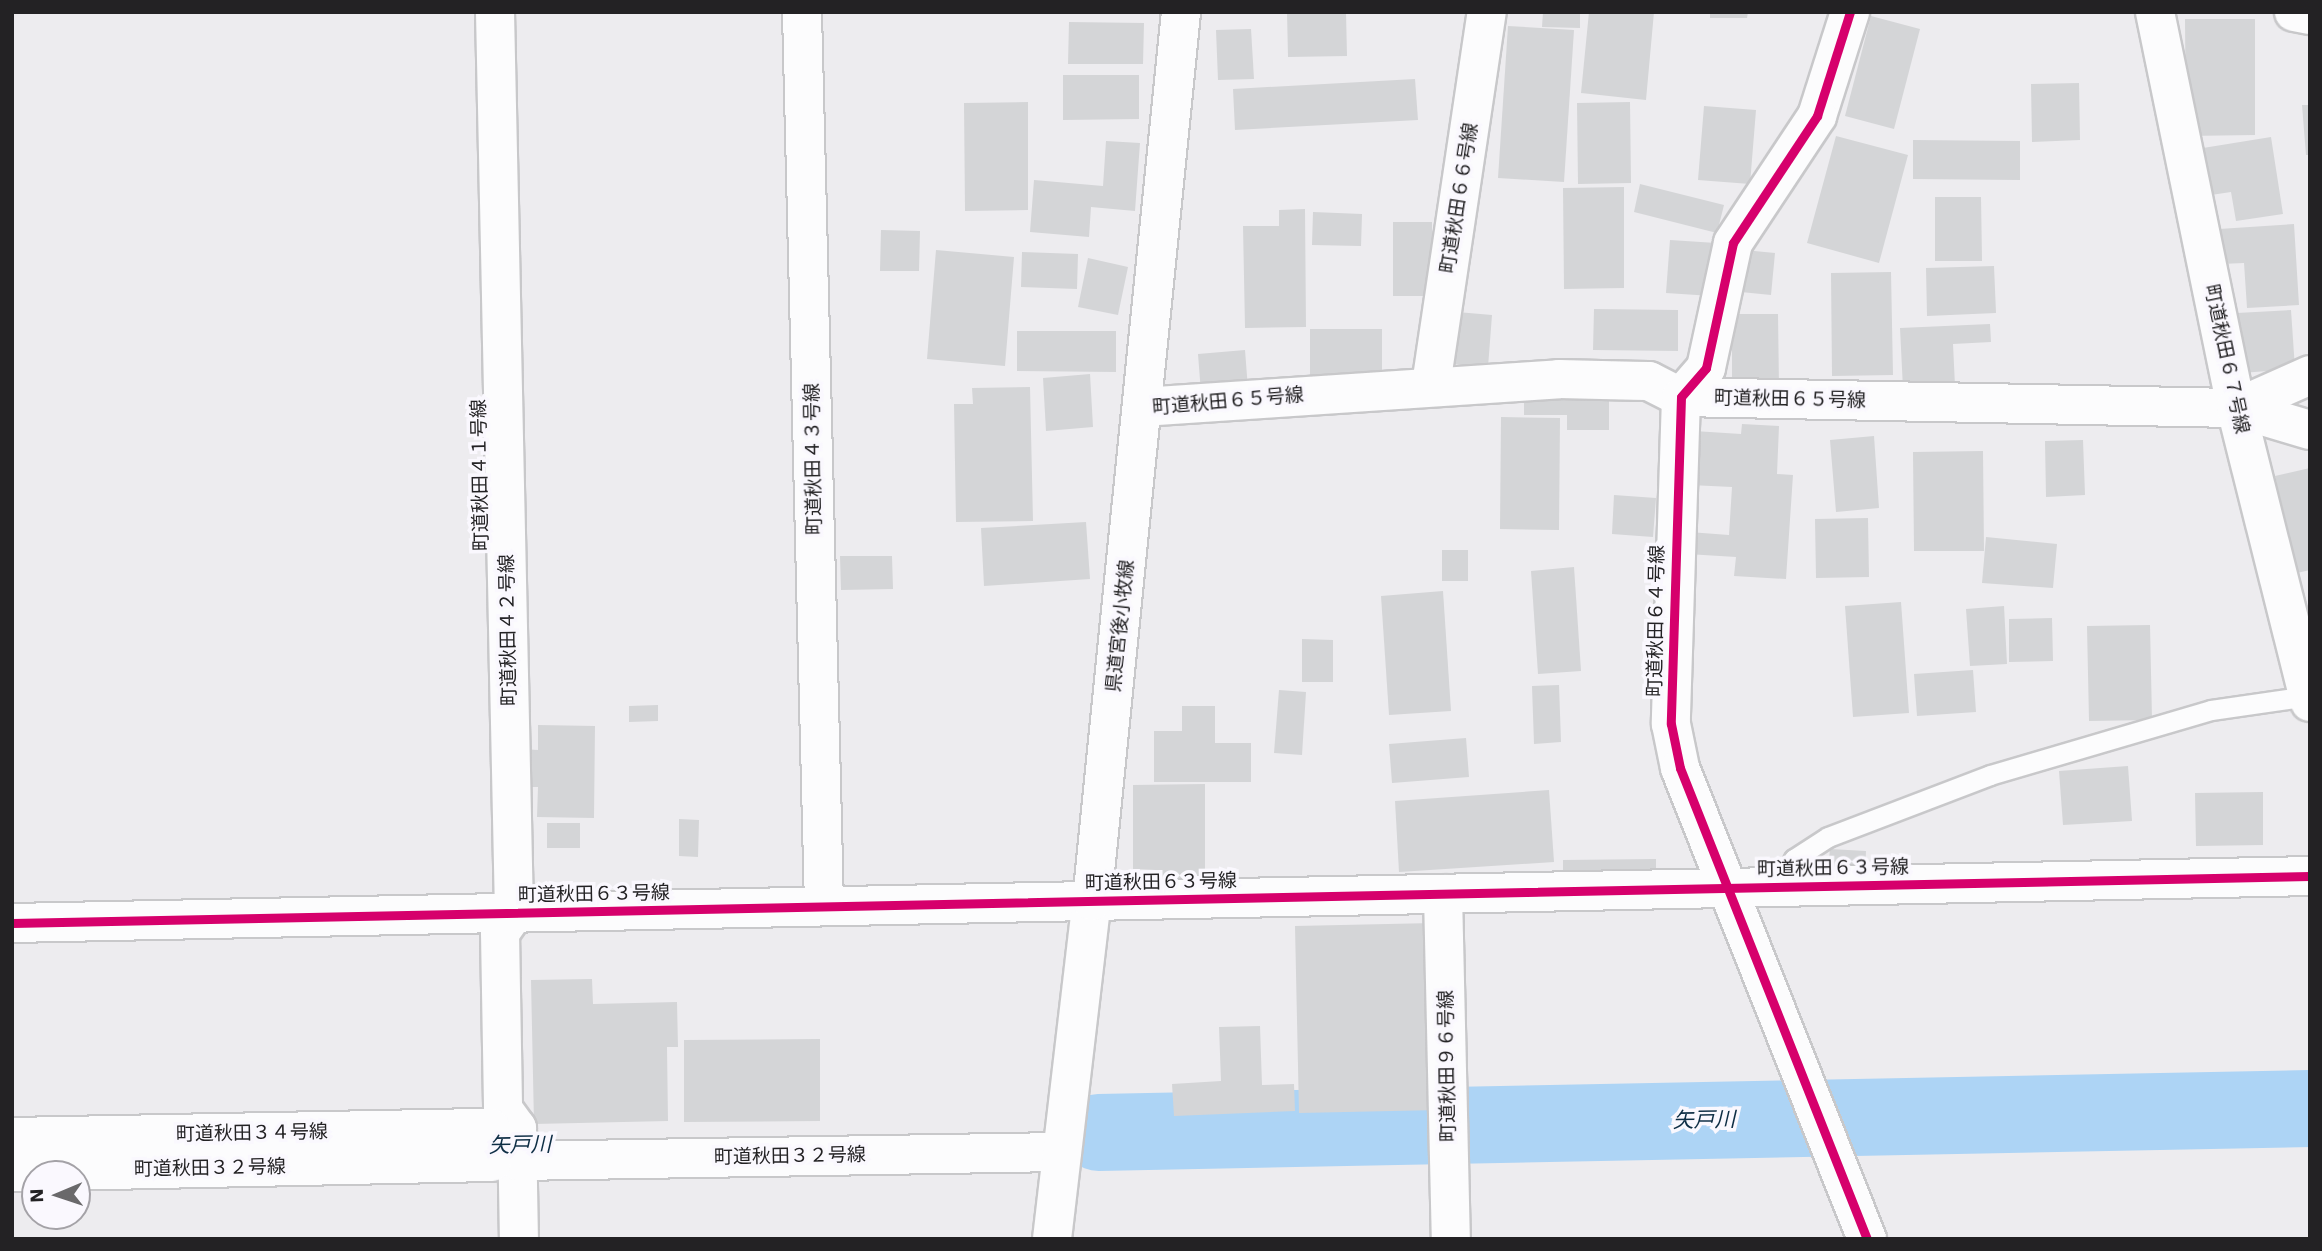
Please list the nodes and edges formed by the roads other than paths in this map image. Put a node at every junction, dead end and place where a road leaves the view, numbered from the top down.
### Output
1 (470, 12) edge
2 (495, 12) edge
3 (802, 12) edge
4 (1181, 12) edge
5 (1487, 12) edge
6 (1850, 12) edge
7 (2155, 12) edge
8 (2294, 12) edge
9 (2310, 15) edge
10 (2310, 375) edge
11 (1431, 385) junction
12 (1681, 397) junction
13 (1142, 407) junction
14 (2236, 408) junction
15 (2310, 430) edge
16 (2308, 693) edge
17 (2310, 876) edge
18 (1779, 887) junction
19 (1727, 888) junction
20 (1443, 894) junction
21 (1092, 901) junction
22 (824, 906) junction
23 (501, 920) junction
24 (12, 923) edge
25 (12, 1138) edge
26 (501, 1140) junction
27 (1062, 1152) junction
28 (12, 1172) edge
29 (494, 1239) edge
30 (519, 1239) edge
31 (1052, 1239) edge
32 (1451, 1239) edge
33 (1867, 1239) edge

1 - 23 street, 町道秋田４１号線
2 - 23 street, 町道秋田４２号線
3 - 22 street, 町道秋田４３号線
4 - 13 street, 県道宮後小牧線
5 - 11 street, 町道秋田６６号線
6 - 12 street
7 - 14 street, 町道秋田６７号線
8 - 9 street
10 - 14 street, 町道秋田６５号線
11 - 12 street, 町道秋田６５号線
11 - 13 street, 町道秋田６５号線
12 - 14 street, 町道秋田６５号線
12 - 19 street, 町道秋田６４号線
13 - 21 street, 県道宮後小牧線
14 - 15 street
14 - 16 street, 町道秋田６７号線
16 - 18 lane
17 - 18 street, 町道秋田６３号線
18 - 19 street, 町道秋田６３号線
19 - 20 street, 町道秋田６３号線
19 - 33 street, 町道秋田６４号線
20 - 21 street, 町道秋田６３号線
20 - 32 street, 町道秋田９６号線
21 - 22 street, 町道秋田６３号線
21 - 27 street, 県道宮後小牧線
22 - 23 street, 町道秋田６３号線
23 - 24 street, 町道秋田６３号線
23 - 26 street, 町道秋田４２号線
25 - 26 street, 町道秋田３４号線
26 - 27 street, 町道秋田３２号線
26 - 28 street, 町道秋田３２号線
26 - 29 street
26 - 30 street, 町道秋田４２号線
27 - 31 street, 県道宮後小牧線

